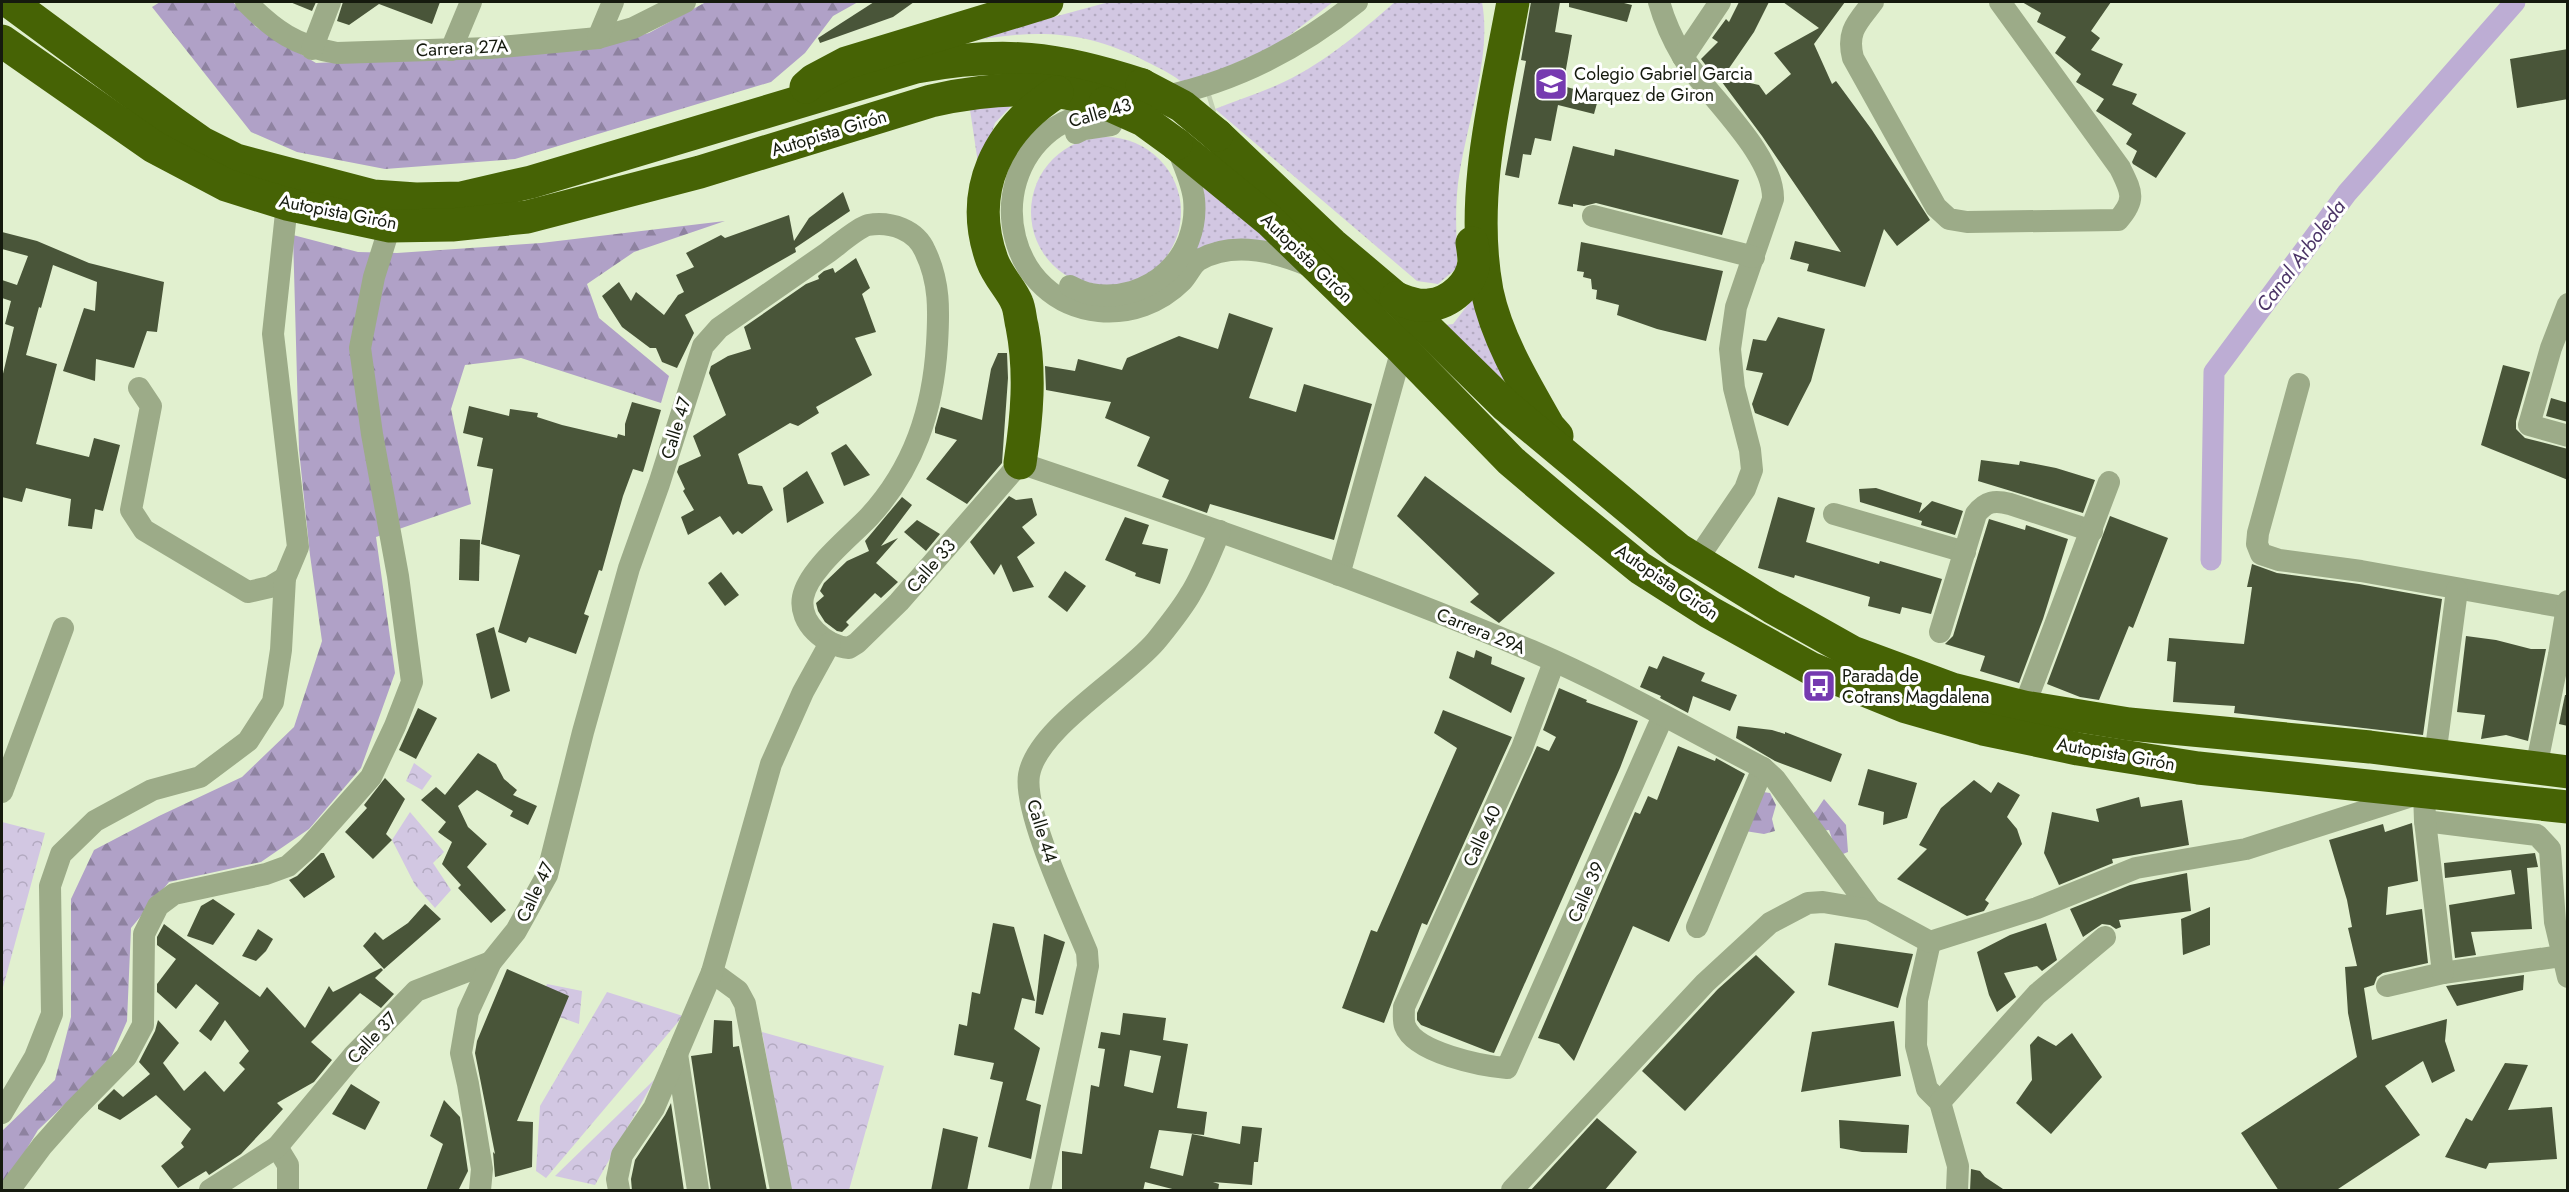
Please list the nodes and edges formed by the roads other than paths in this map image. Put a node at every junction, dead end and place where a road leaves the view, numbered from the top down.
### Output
1 (10, 2) edge
2 (246, 2) edge
3 (330, 2) edge
4 (471, 2) edge
5 (613, 2) edge
6 (686, 2) edge
7 (1047, 2) edge
8 (1357, 2) edge
9 (1373, 2) edge
10 (1493, 2) edge
11 (1513, 2) edge
12 (1659, 2) edge
13 (1720, 2) edge
14 (1873, 2) edge
15 (2001, 2) edge
16 (598, 38) junction
17 (2, 41) edge
18 (312, 49) junction
19 (451, 50) junction
20 (1683, 57) junction
21 (1057, 92) junction
22 (1213, 101) tunnel mouth
23 (786, 105) junction
24 (1108, 114) junction
25 (1176, 144) junction
26 (287, 204) junction
27 (1593, 216) dead end
28 (390, 226) junction
29 (1754, 257) junction
30 (1320, 270) junction
31 (1396, 298) junction
32 (2568, 304) edge
33 (1402, 349) junction
34 (2559, 351) edge
35 (2299, 384) dead end
36 (139, 387) dead end
37 (2568, 436) edge
38 (1020, 463) junction
39 (2109, 482) dead end
40 (1598, 483) junction
41 (1834, 514) dead end
42 (1220, 531) junction
43 (2092, 531) junction
44 (1965, 552) junction
45 (1696, 561) junction
46 (1339, 575) junction
47 (285, 578) junction
48 (2457, 590) junction
49 (2567, 605) edge
50 (63, 628) dead end
51 (1940, 632) dead end
52 (830, 643) junction
53 (1554, 662) junction
54 (2024, 707) junction
55 (1663, 716) junction
56 (2435, 756) junction
57 (1763, 768) junction
58 (2536, 768) junction
59 (2568, 772) edge
60 (2, 792) edge
61 (2424, 806) junction
62 (2568, 807) edge
63 (1871, 910) junction
64 (1697, 927) dead end
65 (2104, 937) dead end
66 (1930, 942) junction
67 (491, 962) junction
68 (2564, 966) edge
69 (712, 972) junction
70 (2443, 973) junction
71 (2387, 986) dead end
72 (677, 1053) junction
73 (1507, 1068) joint
74 (1940, 1102) junction
75 (2, 1113) edge
76 (277, 1147) junction
77 (12, 1191) edge
78 (210, 1191) edge
79 (288, 1191) edge
80 (480, 1191) edge
81 (619, 1191) edge
82 (698, 1191) edge
83 (781, 1191) edge
84 (1040, 1191) edge
85 (1512, 1191) edge
86 (1957, 1191) edge

1 - 23 highway, Autopista Girón
2 - 18 street, Carrera 27A
3 - 18 street
4 - 19 street
5 - 16 street
6 - 16 street, Carrera 27A
7 - 23 highway
8 - 30 street, Calle 43
9 - 22 street
10 - 31 highway
11 - 40 highway
12 - 20 street
13 - 20 street
14 - 15 street
16 - 19 street, Carrera 27A
17 - 26 highway, Autopista Girón
18 - 19 street, Carrera 27A
20 - 29 street
21 - 24 highway, Autopista Girón
21 - 28 highway, Autopista Girón
21 - 38 highway
23 - 31 highway, Autopista Girón, bridge
24 - 25 highway, Autopista Girón, bridge
24 - 25 street, Calle 43
25 - 30 highway, Autopista Girón
26 - 28 highway, Autopista Girón
26 - 47 street
27 - 29 street
28 - 77 street
29 - 45 street
30 - 33 highway, Autopista Girón
31 - 40 highway, Autopista Girón
32 - 34 street
33 - 46 street
33 - 61 highway, Autopista Girón
34 - 37 street
35 - 48 street
36 - 47 street
38 - 42 street, Carrera 29A
38 - 52 street, Calle 33
39 - 43 street
40 - 45 highway, Autopista Girón
41 - 44 street
42 - 46 street, Carrera 29A
42 - 84 street, Calle 44
43 - 44 street
43 - 54 street
44 - 51 street
45 - 54 highway, Autopista Girón
46 - 53 street, Carrera 29A
47 - 75 street
48 - 49 street
48 - 56 street
49 - 58 street
50 - 60 street
52 - 67 street, Calle 47
52 - 69 street
53 - 55 street, Carrera 29A
53 - 73 street, Calle 40
54 - 56 highway, Autopista Girón
55 - 57 street, Carrera 29A
55 - 73 street, Calle 39
56 - 58 highway, Autopista Girón
57 - 63 street, Carrera 29A
57 - 64 street
58 - 59 highway, Autopista Girón
61 - 62 highway, Autopista Girón
61 - 66 street
61 - 68 street
61 - 70 street
63 - 66 street
63 - 85 street
65 - 74 street
66 - 74 street
67 - 76 street, Calle 37
67 - 80 street, Calle 47
68 - 70 street
69 - 72 street
69 - 83 street
70 - 71 street
72 - 81 street
72 - 82 street
74 - 86 street
76 - 78 street, Calle 37
76 - 79 street

